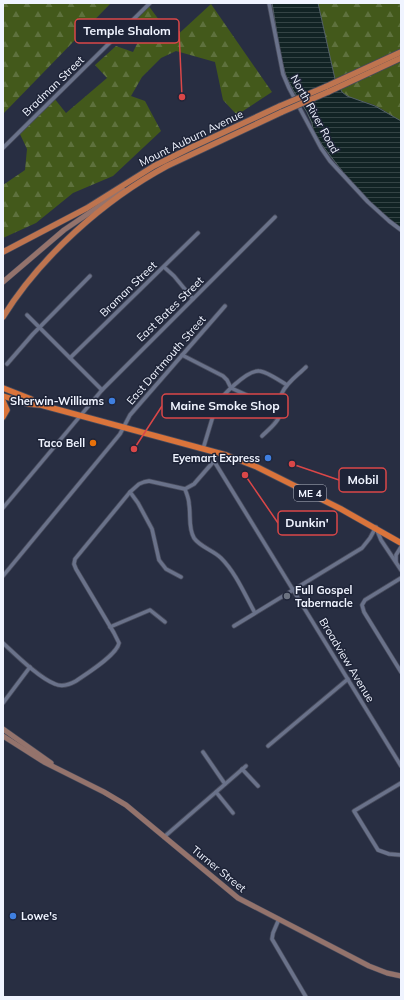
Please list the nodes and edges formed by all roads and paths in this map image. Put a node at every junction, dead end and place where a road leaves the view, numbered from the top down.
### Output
1 (150, 3) edge
2 (269, 3) edge
3 (401, 52) edge
4 (401, 58) edge
5 (362, 73) junction
6 (281, 109) junction
7 (3, 148) edge
8 (150, 175) junction
9 (100, 200) junction
10 (275, 217) dead end
11 (76, 221) junction
12 (401, 230) edge
13 (198, 233) dead end
14 (3, 252) edge
15 (164, 267) junction
16 (90, 276) dead end
17 (3, 282) edge
18 (194, 299) junction
19 (225, 306) dead end
20 (27, 315) dead end
21 (3, 317) edge
22 (39, 328) junction
23 (182, 355) junction
24 (70, 358) junction
25 (7, 364) dead end
26 (306, 368) dead end
27 (287, 384) junction
28 (3, 388) edge
29 (231, 388) junction
30 (102, 390) junction
31 (3, 396) edge
32 (3, 401) edge
33 (281, 404) junction
34 (41, 405) junction
35 (80, 416) junction
36 (3, 417) edge
37 (123, 428) junction
38 (262, 436) dead end
39 (203, 449) junction
40 (216, 453) junction
41 (214, 461) junction
42 (185, 490) junction
43 (130, 492) junction
44 (3, 508) edge
45 (376, 527) junction
46 (401, 543) edge
47 (401, 547) edge
48 (396, 563) junction
49 (401, 570) edge
50 (3, 576) edge
51 (181, 577) dead end
52 (401, 578) edge
53 (293, 590) junction
54 (255, 613) junction
55 (165, 622) dead end
56 (234, 626) dead end
57 (110, 627) junction
58 (3, 643) edge
59 (30, 667) junction
60 (401, 672) edge
61 (348, 679) junction
62 (3, 702) edge
63 (3, 729) edge
64 (3, 736) edge
65 (268, 746) dead end
66 (204, 752) dead end
67 (246, 766) dead end
68 (401, 766) edge
69 (58, 769) junction
70 (242, 769) junction
71 (401, 783) edge
72 (225, 784) junction
73 (258, 786) dead end
74 (216, 792) junction
75 (233, 813) dead end
76 (164, 837) junction
77 (401, 855) edge
78 (279, 919) junction
79 (401, 976) edge
80 (306, 997) edge

1 - 7 street, Bradman Street
2 - 12 street, North River Road
3 - 5 main road
4 - 5 main road
5 - 6 main road, Mount Auburn Avenue, bridge
6 - 8 main road, Mount Auburn Avenue
6 - 9 main road, Mount Auburn Avenue
8 - 11 main road, Mount Auburn Avenue
8 - 21 main road
9 - 11 main road, Mount Auburn Avenue
9 - 14 main road
10 - 18 street, East Bates Street
11 - 17 main road, Mount Auburn Avenue
13 - 15 street, Braman Street
15 - 18 street
15 - 24 street, Braman Street
16 - 22 street
18 - 30 street, East Bates Street
19 - 23 street, East Dartmouth Street
20 - 22 street
22 - 24 street
22 - 25 street
23 - 29 street
23 - 37 street, East Dartmouth Street
24 - 30 street
26 - 27 street
27 - 29 street
27 - 33 street
28 - 34 highway, ME 4
29 - 33 street
29 - 39 street
30 - 35 street, East Bates Street
31 - 34 highway, ME 4
32 - 36 highway
33 - 38 street
34 - 35 highway, ME 4
35 - 37 highway, ME 4
35 - 44 street, East Bates Street
37 - 39 highway, ME 4
37 - 50 street, East Dartmouth Street
39 - 40 highway, ME 4
40 - 41 street
40 - 45 highway, ME 4
41 - 42 street
41 - 53 street, Broadview Avenue
42 - 43 street
42 - 54 street
43 - 51 street
43 - 57 street
45 - 46 highway, ME 4
45 - 48 street
45 - 53 street
47 - 48 street
48 - 49 street
52 - 60 street
53 - 54 street
53 - 61 street, Broadview Avenue
54 - 56 street
55 - 57 street
57 - 59 street
58 - 59 street
59 - 62 street
61 - 65 street
61 - 68 street, Broadview Avenue
63 - 69 main road, Turner Street
64 - 69 main road, Turner Street
66 - 72 street
67 - 70 street
69 - 76 main road, Turner Street
70 - 72 street
70 - 73 street
71 - 77 street
72 - 74 street
74 - 75 street
74 - 76 street
76 - 78 main road, Turner Street
78 - 79 main road, Turner Street
78 - 80 street

